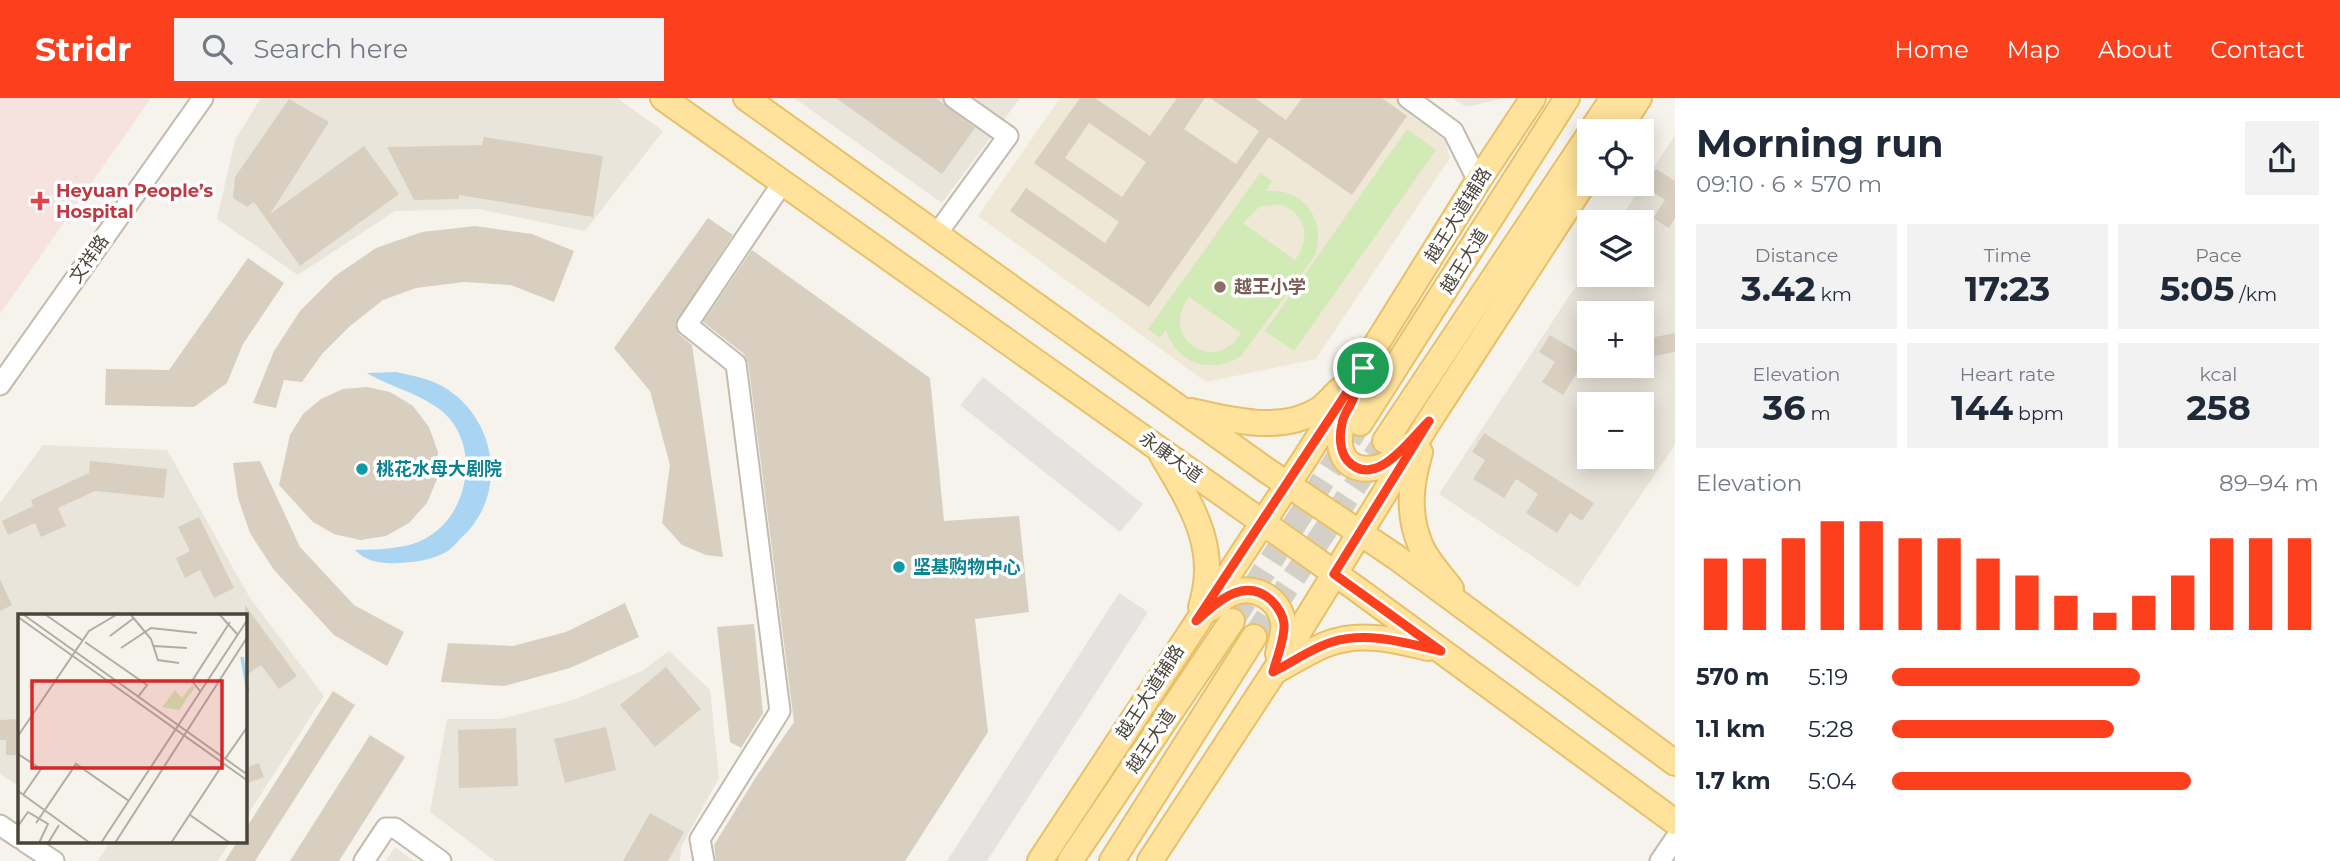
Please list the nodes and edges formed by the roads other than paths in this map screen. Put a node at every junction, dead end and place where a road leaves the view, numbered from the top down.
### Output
1 (203, 98) edge
2 (663, 98) edge
3 (746, 98) edge
4 (954, 98) edge
5 (1408, 98) edge
6 (1533, 98) edge
7 (1567, 98) edge
8 (1613, 98) edge
9 (1639, 98) edge
10 (1599, 119) edge
11 (1626, 119) edge
12 (1577, 152) edge
13 (1478, 181) junction
14 (783, 182) junction
15 (1577, 193) edge
16 (936, 235) junction
17 (1363, 368) junction
18 (3, 376) edge
19 (1180, 409) junction
20 (1429, 421) junction
21 (1360, 423) tunnel mouth
22 (1385, 440) tunnel mouth
23 (1157, 447) junction
24 (1288, 485) junction
25 (1261, 523) junction
26 (1360, 533) junction
27 (1334, 574) junction
28 (1466, 609) junction
29 (1196, 621) junction
30 (1232, 621) tunnel mouth
31 (1254, 637) tunnel mouth
32 (1441, 651) junction
33 (1273, 672) junction
34 (1675, 762) edge
35 (1675, 822) edge
36 (0, 825) edge
37 (18, 837) edge
38 (1675, 839) edge
39 (28, 844) edge
40 (54, 861) edge
41 (364, 861) edge
42 (441, 861) edge
43 (704, 861) edge
44 (1040, 861) edge
45 (1070, 861) edge
46 (1112, 861) edge
47 (1150, 861) edge
48 (1660, 861) edge

1 - 18 street, 文祥路
2 - 14 main road, 永康大道
3 - 16 main road
4 - 16 street
5 - 13 street
6 - 13 main road, 越王大道辅路
7 - 21 main road, 越王大道
8 - 10 main road, 越王大道
9 - 11 main road
12 - 22 main road, 越王大道
13 - 17 main road, 越王大道辅路
14 - 23 main road, 永康大道
14 - 43 street
15 - 20 main road
16 - 19 main road
17 - 19 main road
17 - 20 main road
17 - 24 main road, 越王大道辅路
19 - 24 main road
20 - 26 main road
20 - 28 main road
23 - 25 main road, 永康大道
23 - 29 main road
24 - 25 main road, 越王大道辅路
24 - 26 main road
25 - 27 main road, 永康大道
25 - 29 main road, 越王大道辅路
26 - 27 main road
26 - 28 main road
27 - 32 main road, 永康大道
27 - 33 main road
28 - 34 main road
29 - 33 main road
29 - 44 main road, 越王大道辅路
30 - 45 main road, 越王大道
31 - 46 main road, 越王大道
32 - 33 main road
32 - 35 main road, 永康大道
33 - 47 main road
36 - 37 street
38 - 48 street
39 - 40 street
41 - 42 street

